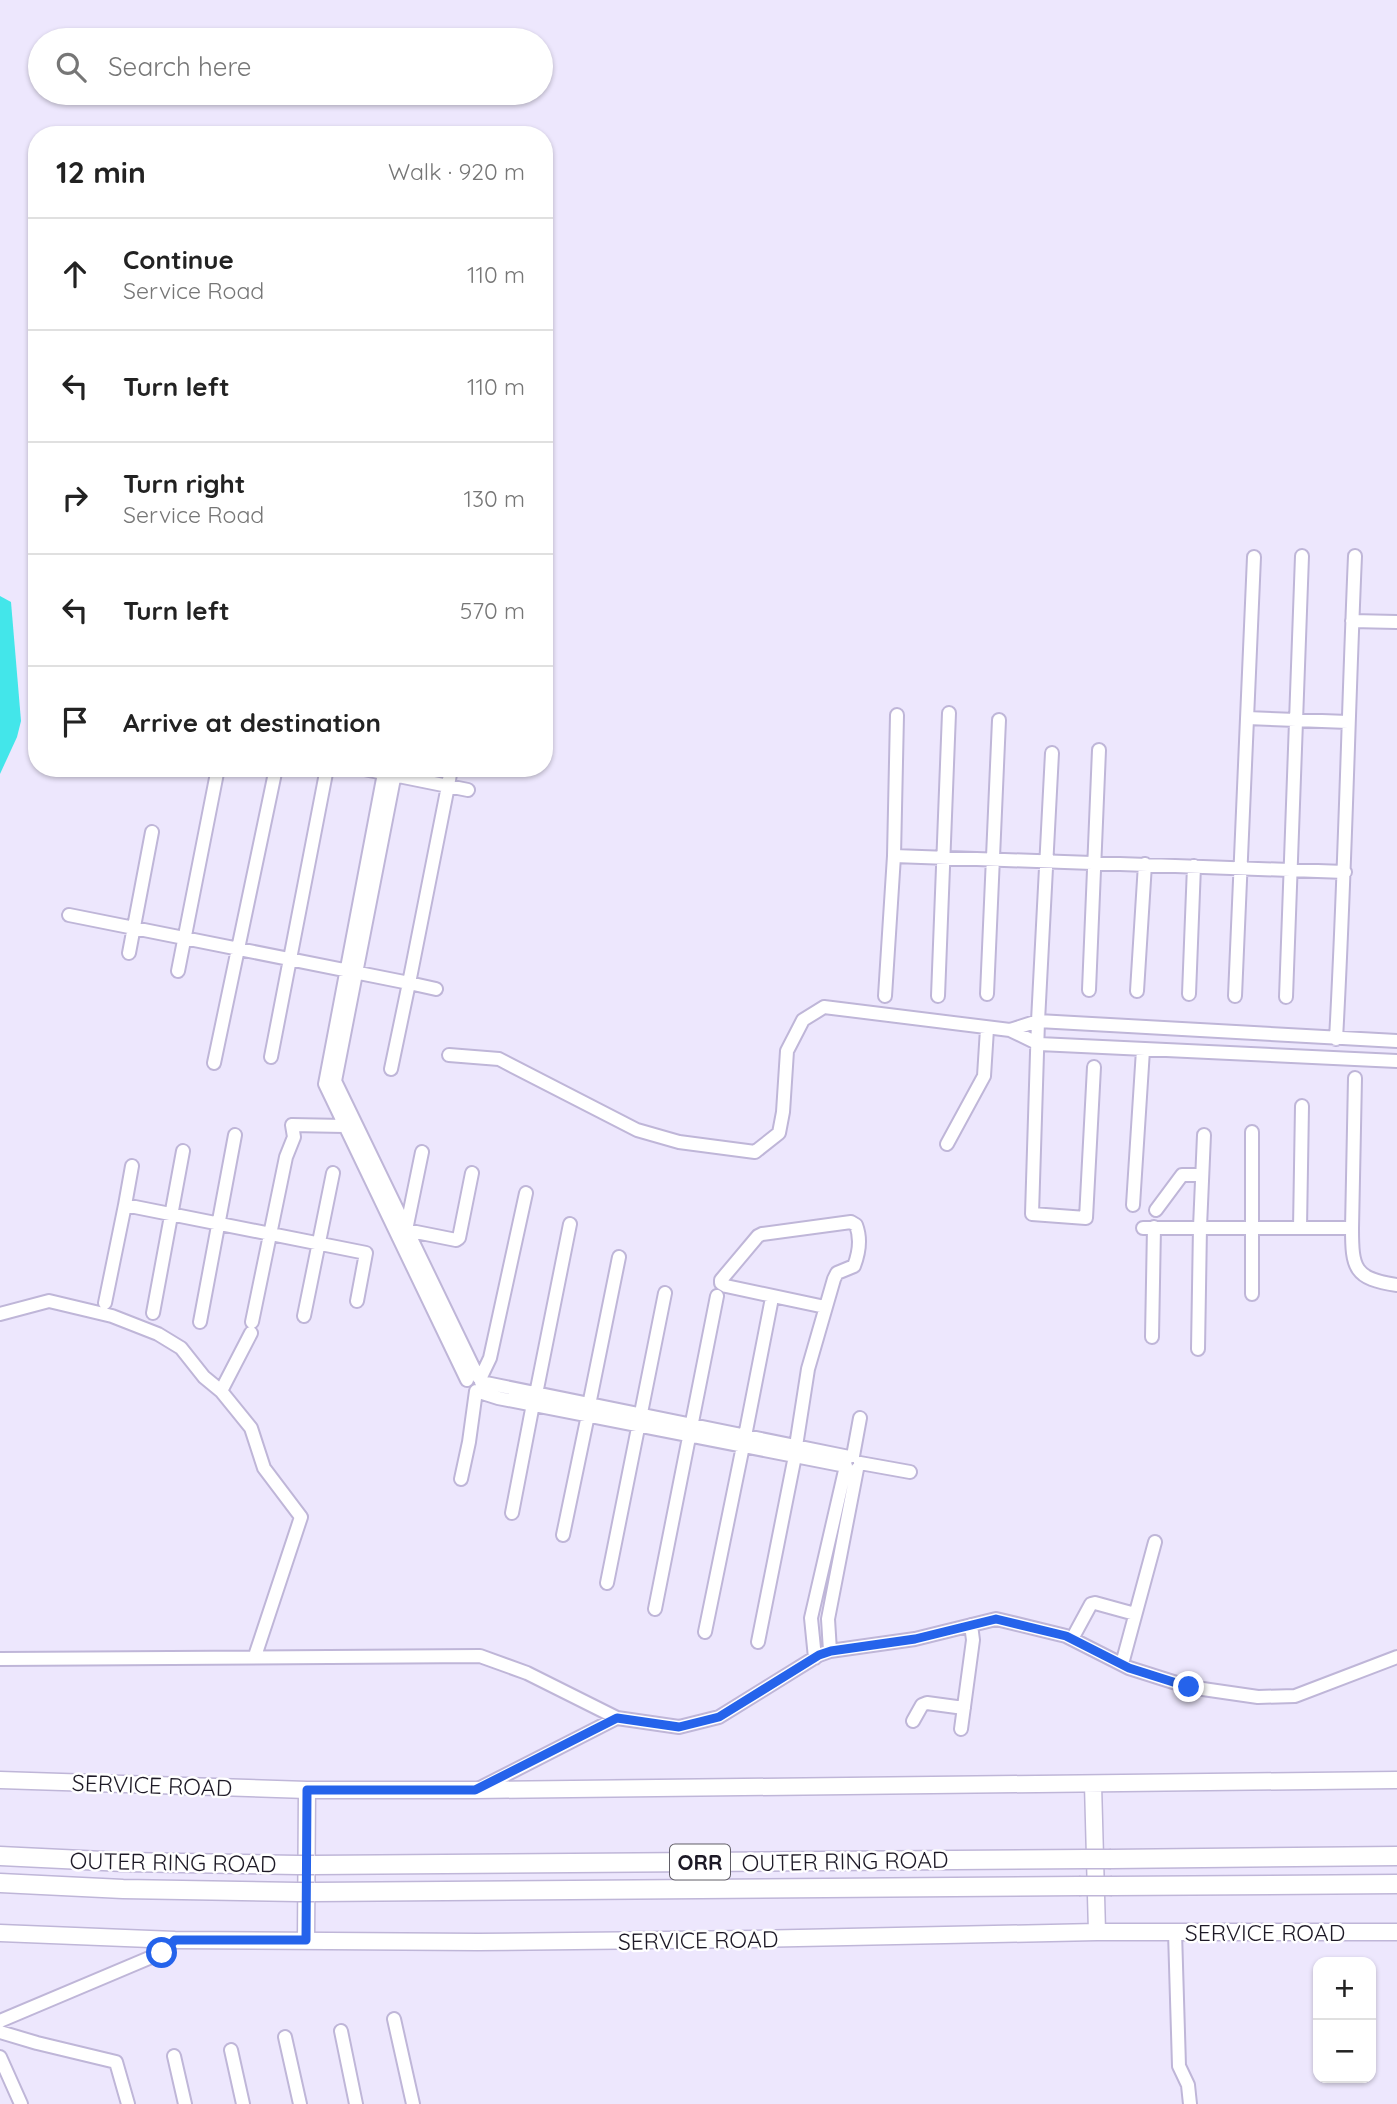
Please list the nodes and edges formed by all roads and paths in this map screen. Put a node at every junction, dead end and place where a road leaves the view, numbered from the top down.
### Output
1 (1302, 556) dead end
2 (1355, 556) dead end
3 (1254, 557) dead end
4 (1352, 621) junction
5 (1397, 622) edge
6 (949, 713) dead end
7 (897, 715) dead end
8 (1247, 718) junction
9 (999, 720) dead end
10 (1296, 720) junction
11 (1348, 722) junction
12 (1099, 750) dead end
13 (1052, 753) dead end
14 (216, 777) edge
15 (274, 777) edge
16 (325, 777) edge
17 (389, 777) edge
18 (413, 777) edge
19 (450, 777) edge
20 (448, 786) junction
21 (468, 790) dead end
22 (152, 832) dead end
23 (894, 856) junction
24 (944, 857) junction
25 (993, 859) junction
26 (1046, 860) junction
27 (1095, 862) junction
28 (1145, 864) junction
29 (1194, 866) junction
30 (1240, 868) junction
31 (1292, 870) junction
32 (1345, 872) junction
33 (69, 915) dead end
34 (133, 927) junction
35 (184, 936) junction
36 (237, 948) junction
37 (129, 953) dead end
38 (289, 960) junction
39 (178, 971) dead end
40 (351, 971) junction
41 (408, 983) junction
42 (436, 989) dead end
43 (1089, 990) dead end
44 (1137, 991) dead end
45 (987, 994) dead end
46 (1189, 994) dead end
47 (885, 996) dead end
48 (938, 996) dead end
49 (1235, 996) dead end
50 (1286, 997) dead end
51 (1038, 1021) junction
52 (987, 1029) junction
53 (1010, 1030) junction
54 (1181, 1030) junction
55 (1336, 1039) junction
56 (1397, 1041) edge
57 (1039, 1044) junction
58 (1143, 1050) junction
59 (1181, 1052) junction
60 (449, 1055) dead end
61 (271, 1057) dead end
62 (1397, 1061) edge
63 (214, 1063) dead end
64 (1094, 1067) dead end
65 (391, 1069) dead end
66 (1355, 1078) dead end
67 (1302, 1106) dead end
68 (344, 1126) junction
69 (1252, 1132) dead end
70 (235, 1135) dead end
71 (1204, 1135) dead end
72 (947, 1144) dead end
73 (183, 1151) dead end
74 (422, 1152) dead end
75 (132, 1166) dead end
76 (332, 1173) dead end
77 (472, 1173) dead end
78 (1202, 1175) junction
79 (526, 1192) dead end
80 (125, 1205) junction
81 (1133, 1205) dead end
82 (1156, 1210) dead end
83 (170, 1214) junction
84 (220, 1224) junction
85 (570, 1224) dead end
86 (1200, 1227) junction
87 (1300, 1227) junction
88 (1251, 1228) junction
89 (1352, 1228) junction
90 (406, 1230) junction
91 (270, 1234) junction
92 (320, 1244) junction
93 (619, 1257) dead end
94 (1397, 1285) edge
95 (665, 1293) dead end
96 (1252, 1294) dead end
97 (717, 1296) dead end
98 (357, 1301) dead end
99 (105, 1303) dead end
100 (771, 1303) dead end
101 (825, 1307) junction
102 (153, 1313) dead end
103 (0, 1314) edge
104 (304, 1316) dead end
105 (200, 1322) dead end
106 (1152, 1337) dead end
107 (1198, 1349) dead end
108 (476, 1382) junction
109 (221, 1391) junction
110 (535, 1399) junction
111 (588, 1410) junction
112 (860, 1419) dead end
113 (640, 1420) junction
114 (691, 1430) junction
115 (744, 1441) junction
116 (795, 1451) junction
117 (853, 1462) junction
118 (910, 1472) dead end
119 (461, 1479) dead end
120 (512, 1513) dead end
121 (563, 1535) dead end
122 (1155, 1542) dead end
123 (607, 1583) dead end
124 (655, 1609) dead end
125 (1135, 1614) junction
126 (971, 1625) junction
127 (705, 1632) dead end
128 (1072, 1639) junction
129 (758, 1642) dead end
130 (831, 1651) junction
131 (255, 1656) junction
132 (1397, 1657) edge
133 (815, 1658) junction
134 (0, 1659) edge
135 (1122, 1664) junction
136 (964, 1708) junction
137 (617, 1718) junction
138 (913, 1721) dead end
139 (961, 1729) dead end
140 (0, 1780) edge
141 (1397, 1780) edge
142 (1093, 1784) junction
143 (307, 1790) junction
144 (475, 1790) junction
145 (0, 1856) edge
146 (1397, 1856) edge
147 (0, 1883) edge
148 (1397, 1884) edge
149 (1097, 1932) junction
150 (1175, 1932) junction
151 (1397, 1932) edge
152 (0, 1933) edge
153 (175, 1940) junction
154 (306, 1940) junction
155 (394, 2019) dead end
156 (0, 2021) edge
157 (341, 2031) dead end
158 (0, 2032) edge
159 (285, 2037) dead end
160 (231, 2050) dead end
161 (174, 2056) dead end
162 (0, 2057) edge
163 (21, 2104) edge
164 (128, 2104) edge
165 (185, 2104) edge
166 (243, 2104) edge
167 (300, 2104) edge
168 (356, 2104) edge
169 (413, 2104) edge
170 (1190, 2104) edge

1 - 10 street
2 - 4 street
3 - 8 street
4 - 5 street
4 - 11 street
6 - 24 street
7 - 23 street
8 - 10 street
8 - 30 street
9 - 25 street
10 - 11 street
10 - 31 street
11 - 32 street
12 - 27 street
13 - 26 street
14 - 35 street
15 - 36 street
16 - 38 street
17 - 40 street
18 - 20 street
19 - 20 street
20 - 21 street
20 - 41 street
22 - 34 street
23 - 24 street
23 - 47 street
24 - 25 street
24 - 48 street
25 - 26 street
25 - 45 street
26 - 27 street
26 - 51 street
27 - 28 street
27 - 43 street
28 - 29 street
28 - 44 street
29 - 30 street
29 - 46 street
30 - 31 street
30 - 49 street
31 - 32 street
31 - 50 street
32 - 55 street
33 - 34 street
34 - 35 street
34 - 37 street
35 - 36 street
35 - 39 street
36 - 38 street
36 - 63 street
38 - 40 street
38 - 61 street
40 - 41 street
40 - 68 street
40 - 90 street
41 - 42 street
41 - 65 street
51 - 53 street
51 - 54 street
51 - 57 street
52 - 53 street
52 - 60 street
52 - 72 street
53 - 57 street
54 - 55 street
54 - 59 street
55 - 56 street
57 - 58 street
57 - 64 street
58 - 59 street
58 - 81 street
59 - 62 street
66 - 89 street
67 - 87 street
68 - 91 street
68 - 108 street
69 - 88 street
70 - 84 street
71 - 78 street
73 - 83 street
74 - 90 street
75 - 80 street
76 - 92 street
77 - 90 street
78 - 82 street
78 - 86 street
79 - 108 street
80 - 83 street
80 - 99 street
83 - 84 street
83 - 102 street
84 - 91 street
84 - 105 street
85 - 110 street
86 - 88 street
86 - 106 street
86 - 107 street
87 - 88 street
87 - 89 street
88 - 96 street
89 - 94 street
90 - 108 street
91 - 92 street
91 - 109 street
92 - 98 street
92 - 104 street
93 - 111 street
95 - 113 street
97 - 114 street
100 - 115 street
101 - 101 street
101 - 116 street
103 - 109 street
108 - 110 street
108 - 119 street
109 - 131 street
110 - 111 street
110 - 120 street
111 - 113 street
111 - 121 street
112 - 117 street
113 - 114 street
113 - 123 street
114 - 115 street
114 - 124 street
115 - 116 street
115 - 127 street
116 - 117 street
116 - 129 street
117 - 118 street
117 - 130 street
117 - 133 street
122 - 125 street
125 - 128 street
125 - 135 street
126 - 128 street
126 - 130 street
126 - 136 street
128 - 135 street
130 - 133 street
131 - 134 street
131 - 137 street
132 - 135 street
133 - 137 street
136 - 138 street
136 - 139 street
137 - 144 street
140 - 143 main road, SERVICE ROAD
141 - 142 main road, SERVICE ROAD
142 - 144 main road, SERVICE ROAD
142 - 149 main road
143 - 144 main road, SERVICE ROAD
143 - 154 main road
145 - 146 highway, OUTER RING ROAD / ORR, bridge
147 - 148 highway, OUTER RING ROAD / ORR, bridge
149 - 150 main road, SERVICE ROAD
149 - 154 main road, SERVICE ROAD
150 - 151 main road, SERVICE ROAD
150 - 170 street
152 - 153 main road, SERVICE ROAD
153 - 154 main road, SERVICE ROAD
153 - 156 street
155 - 169 street
157 - 168 street
158 - 164 street
159 - 167 street
160 - 166 street
161 - 165 street
162 - 163 street

